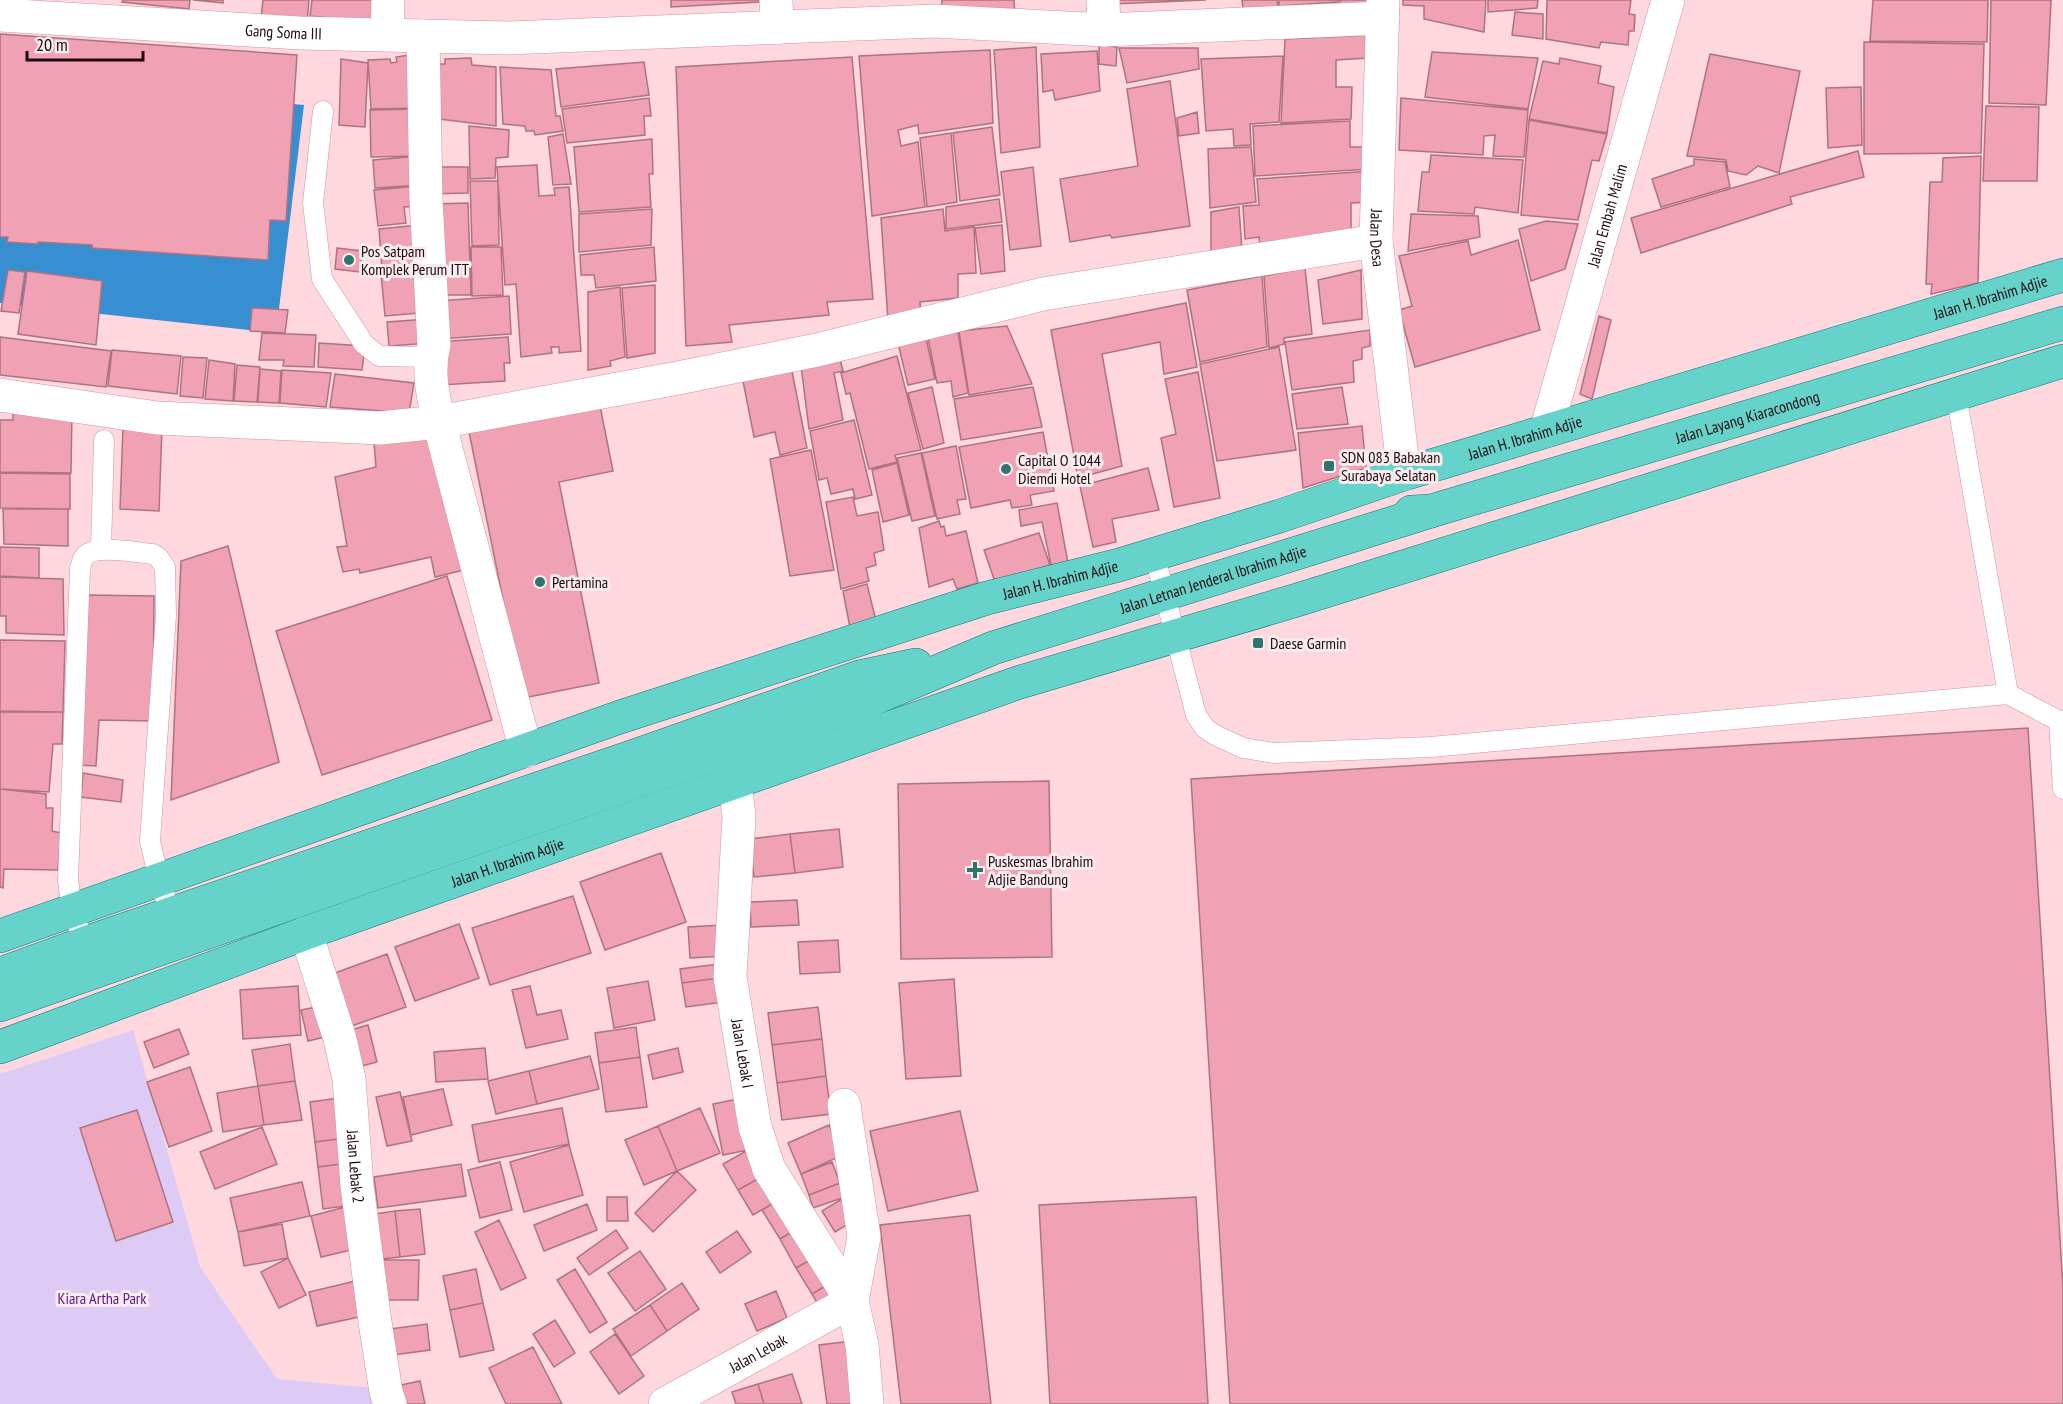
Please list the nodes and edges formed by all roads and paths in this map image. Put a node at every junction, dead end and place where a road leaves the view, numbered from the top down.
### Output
1 (388, 0) edge
2 (1668, 0) edge
3 (1383, 9) edge
4 (934, 10) edge
5 (776, 14) edge
6 (0, 15) edge
7 (1103, 15) edge
8 (387, 34) junction
9 (423, 36) junction
10 (323, 111) dead end
11 (1376, 241) junction
12 (2063, 275) edge
13 (2063, 323) edge
14 (431, 357) junction
15 (2063, 361) edge
16 (1956, 394) junction
17 (0, 395) edge
18 (439, 422) junction
19 (1546, 431) junction
20 (104, 440) dead end
21 (1404, 474) junction
22 (1431, 511) junction
23 (1280, 516) junction
24 (101, 549) junction
25 (1154, 553) junction
26 (1166, 593) junction
27 (987, 598) junction
28 (1297, 600) junction
29 (1176, 635) junction
30 (993, 648) joint
31 (1017, 683) junction
32 (864, 689) junction
33 (2008, 694) junction
34 (2061, 721) edge
35 (526, 751) junction
36 (735, 781) junction
37 (2063, 789) edge
38 (159, 879) junction
39 (72, 910) junction
40 (176, 928) junction
41 (306, 933) junction
42 (0, 936) edge
43 (90, 957) junction
44 (0, 974) edge
45 (0, 1005) edge
46 (0, 1047) edge
47 (844, 1105) dead end
48 (852, 1301) junction
49 (390, 1404) edge
50 (665, 1404) edge
51 (867, 1404) edge

1 - 8 street
2 - 19 street, Jalan Embah Malim
3 - 7 street, Gang Soma III
3 - 11 street, Jalan Desa
4 - 5 street, Gang Soma III
4 - 7 street, Gang Soma III
5 - 9 street, Gang Soma III
6 - 8 street, Gang Soma III
8 - 9 street, Gang Soma III
9 - 14 street
10 - 14 lane
11 - 18 street
11 - 21 street, Jalan Desa
12 - 19 main road, Jalan H. Ibrahim Adjie
13 - 22 main road, Jalan Layang Kiaracondong
14 - 18 street
15 - 16 main road, Jalan H. Ibrahim Adjie
16 - 28 main road, Jalan H. Ibrahim Adjie
16 - 33 lane
17 - 18 street
18 - 35 street
19 - 21 main road, Jalan H. Ibrahim Adjie
20 - 24 lane
21 - 23 main road, Jalan H. Ibrahim Adjie
22 - 23 main road, Jalan Layang Kiaracondong
22 - 26 main road, Jalan Letnan Jenderal Ibrahim Adjie
22 - 28 main road, Jalan Layang Kiaracondong
23 - 25 main road, Jalan H. Ibrahim Adjie
24 - 38 lane
24 - 39 lane
25 - 26 lane
25 - 27 main road, Jalan H. Ibrahim Adjie
26 - 29 lane
26 - 30 main road, Jalan Letnan Jenderal Ibrahim Adjie
27 - 32 main road, Jalan H. Ibrahim Adjie
27 - 35 main road, Jalan H. Ibrahim Adjie
28 - 29 main road, Jalan H. Ibrahim Adjie
29 - 31 main road, Jalan H. Ibrahim Adjie
29 - 33 lane
30 - 32 main road, Jalan H. Ibrahim Adjie
31 - 32 main road, Jalan H. Ibrahim Adjie
31 - 36 main road, Jalan H. Ibrahim Adjie
32 - 40 main road, Jalan H. Ibrahim Adjie
33 - 34 lane
34 - 37 lane
35 - 38 main road, Jalan H. Ibrahim Adjie
36 - 41 main road, Jalan H. Ibrahim Adjie
36 - 48 street, Jalan Lebak I
38 - 39 main road, Jalan H. Ibrahim Adjie
38 - 40 lane
39 - 42 main road, Jalan H. Ibrahim Adjie
39 - 43 lane
40 - 43 main road, Jalan H. Ibrahim Adjie
41 - 46 main road, Jalan H. Ibrahim Adjie
41 - 49 street, Jalan Lebak 2
43 - 44 main road, Jalan H. Ibrahim Adjie
43 - 45 main road, Jalan H. Ibrahim Adjie
47 - 48 street
48 - 50 street, Jalan Lebak
48 - 51 street

